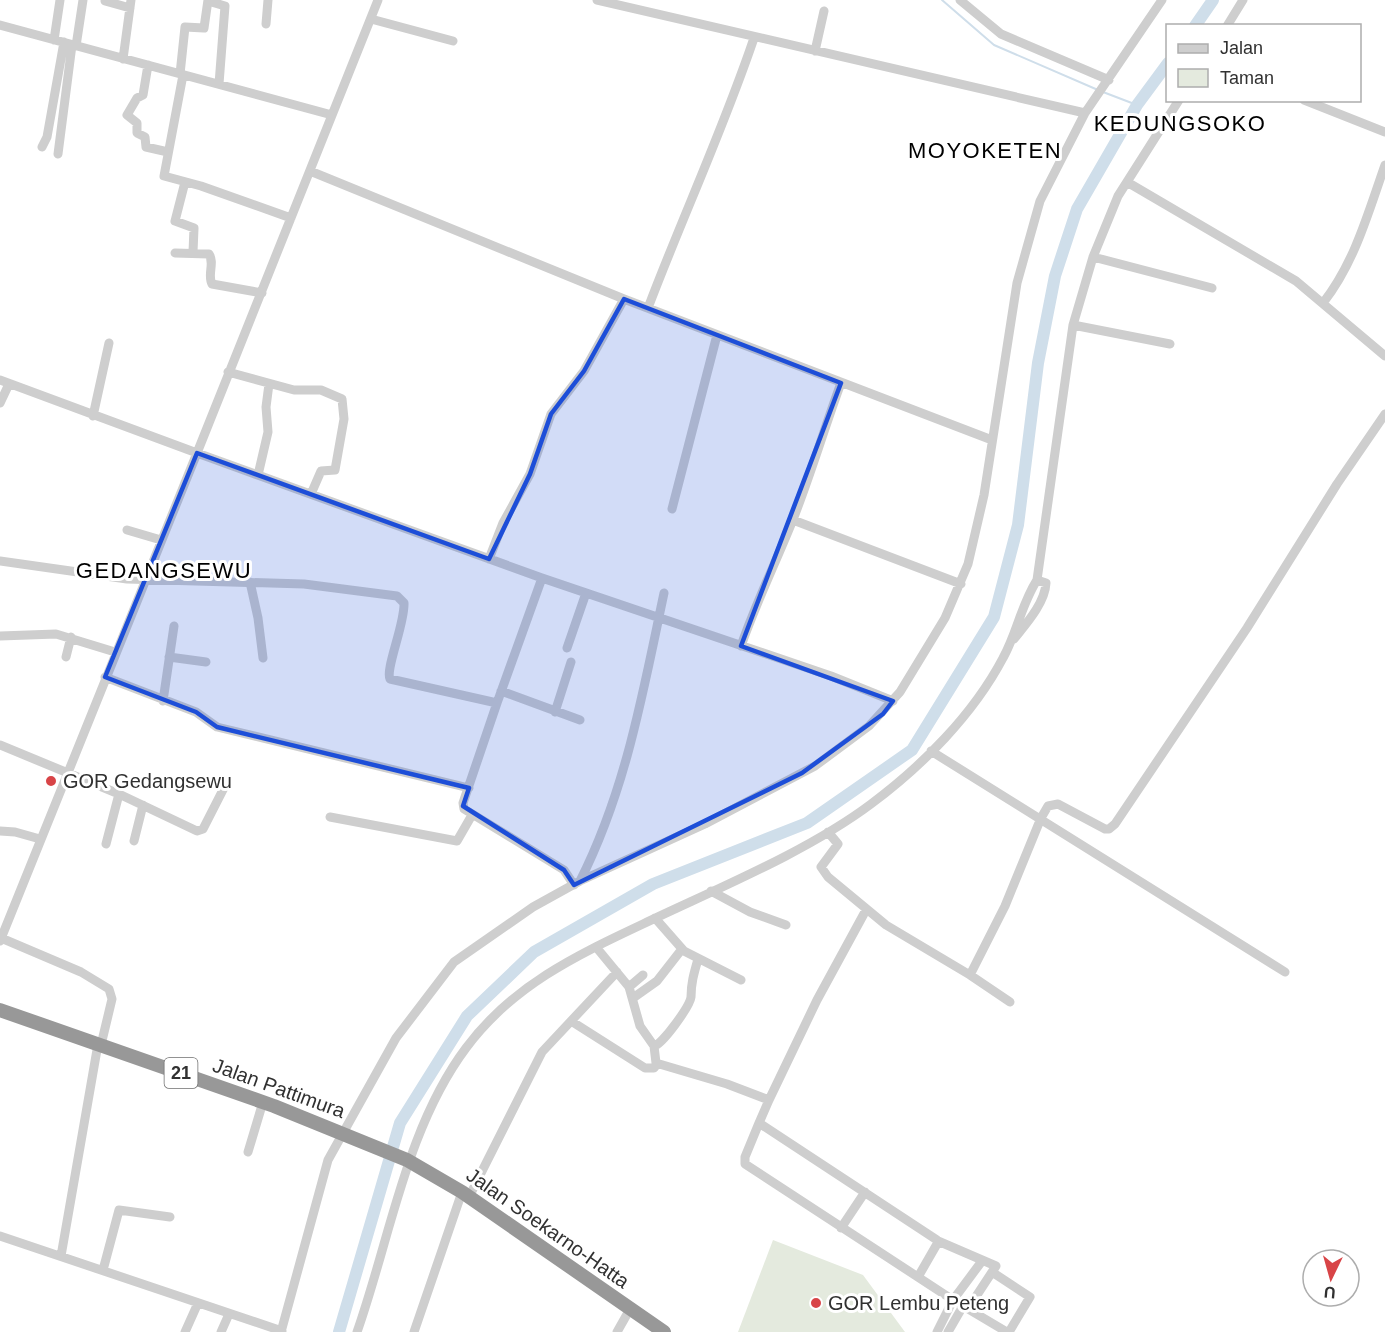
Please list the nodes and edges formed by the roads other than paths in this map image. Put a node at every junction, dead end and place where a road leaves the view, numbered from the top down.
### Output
1 (60, 0) edge
2 (83, 0) edge
3 (268, 0) edge
4 (378, 0) edge
5 (597, 0) edge
6 (960, 0) edge
7 (1162, 0) edge
8 (1243, 0) edge
9 (105, 1) edge
10 (208, 1) edge
11 (131, 4) edge
12 (824, 11) dead end
13 (371, 19) junction
14 (266, 24) dead end
15 (1228, 24) edge
16 (0, 25) edge
17 (754, 38) junction
18 (453, 41) dead end
19 (66, 43) junction
20 (815, 51) junction
21 (123, 59) junction
22 (148, 65) junction
23 (182, 74) junction
24 (1108, 81) junction
25 (219, 84) junction
26 (1178, 102) edge
27 (1309, 102) edge
28 (1085, 113) junction
29 (332, 115) junction
30 (1385, 132) edge
31 (42, 147) dead end
32 (168, 152) junction
33 (58, 154) dead end
34 (1385, 165) edge
35 (310, 171) junction
36 (186, 182) junction
37 (1127, 182) junction
38 (291, 218) junction
39 (193, 252) junction
40 (175, 253) dead end
41 (1093, 257) junction
42 (1212, 288) dead end
43 (262, 293) junction
44 (624, 299) junction
45 (1323, 303) junction
46 (648, 308) junction
47 (1073, 325) junction
48 (717, 335) junction
49 (110, 343) dead end
50 (1170, 344) dead end
51 (1385, 356) edge
52 (228, 372) junction
53 (4, 382) edge
54 (841, 383) junction
55 (269, 384) junction
56 (0, 403) edge
57 (1385, 414) edge
58 (93, 416) junction
59 (992, 440) junction
60 (197, 453) junction
61 (258, 475) junction
62 (310, 494) junction
63 (672, 509) dead end
64 (793, 519) junction
65 (127, 530) dead end
66 (161, 540) junction
67 (489, 559) junction
68 (0, 561) edge
69 (542, 578) junction
70 (144, 579) junction
71 (250, 582) junction
72 (961, 584) junction
73 (586, 593) junction
74 (664, 593) dead end
75 (658, 618) junction
76 (174, 626) dead end
77 (0, 636) edge
78 (71, 637) junction
79 (741, 646) junction
80 (567, 648) dead end
81 (115, 652) junction
82 (66, 657) dead end
83 (169, 657) junction
84 (262, 658) dead end
85 (206, 662) dead end
86 (571, 663) dead end
87 (105, 677) junction
88 (501, 691) junction
89 (164, 701) junction
90 (893, 701) junction
91 (497, 703) junction
92 (555, 712) junction
93 (579, 720) dead end
94 (0, 746) edge
95 (931, 751) junction
96 (65, 774) junction
97 (228, 780) dead end
98 (469, 788) junction
99 (119, 794) junction
100 (143, 805) junction
101 (472, 815) junction
102 (330, 817) dead end
103 (1041, 818) junction
104 (0, 831) edge
105 (828, 832) junction
106 (40, 839) junction
107 (134, 841) dead end
108 (106, 844) dead end
109 (577, 883) junction
110 (711, 891) junction
111 (866, 910) junction
112 (655, 918) junction
113 (786, 925) dead end
114 (1, 939) edge
115 (596, 947) junction
116 (682, 949) junction
117 (698, 959) junction
118 (617, 972) junction
119 (1285, 972) dead end
120 (643, 975) dead end
121 (970, 975) junction
122 (741, 980) dead end
123 (631, 985) junction
124 (636, 997) junction
125 (1010, 1002) dead end
126 (0, 1010) edge
127 (571, 1022) junction
128 (100, 1044) junction
129 (658, 1044) junction
130 (657, 1064) junction
131 (769, 1101) junction
132 (263, 1102) junction
133 (759, 1123) junction
134 (344, 1132) junction
135 (248, 1152) dead end
136 (409, 1161) junction
137 (865, 1192) junction
138 (466, 1194) junction
139 (170, 1217) dead end
140 (842, 1228) junction
141 (0, 1236) edge
142 (938, 1241) junction
143 (62, 1256) junction
144 (982, 1262) junction
145 (103, 1270) junction
146 (992, 1272) junction
147 (918, 1277) junction
148 (953, 1300) junction
149 (198, 1303) junction
150 (963, 1306) junction
151 (630, 1309) junction
152 (230, 1314) junction
153 (185, 1332) edge
154 (221, 1332) edge
155 (282, 1332) edge
156 (357, 1332) edge
157 (414, 1332) edge
158 (617, 1332) edge
159 (664, 1332) edge
160 (937, 1332) edge
161 (948, 1332) edge
162 (1008, 1332) edge

1 - 19 street
2 - 19 street
3 - 14 street
4 - 13 street
5 - 17 street
6 - 24 street
7 - 24 street
8 - 15 street
9 - 11 street
10 - 23 street
10 - 25 street
11 - 21 street
12 - 20 street
13 - 18 street
13 - 29 street
16 - 19 street
17 - 20 street
17 - 46 street
19 - 21 street
19 - 31 street
19 - 33 street
20 - 28 street
21 - 22 street
22 - 23 street
22 - 32 street
23 - 25 street
23 - 32 street
24 - 28 street
25 - 29 street
26 - 37 street
27 - 30 street
28 - 59 street
29 - 35 street
32 - 36 street
34 - 45 street
35 - 38 street
35 - 44 street
36 - 38 street
36 - 39 street
37 - 41 street
37 - 45 street
38 - 43 street
39 - 40 street
39 - 43 street
41 - 42 street
41 - 47 street
43 - 52 street
44 - 46 street
44 - 67 street
45 - 51 street
46 - 48 street
47 - 50 street
47 - 95 street
48 - 54 street
48 - 63 street
49 - 58 street
52 - 55 street
52 - 60 street
53 - 56 street
53 - 58 street
54 - 59 street
54 - 64 street
55 - 61 street
55 - 62 street
57 - 103 street
58 - 60 street
59 - 72 street
60 - 61 street
60 - 66 street
61 - 62 street
62 - 67 street
64 - 72 street
64 - 79 street
65 - 66 street
66 - 70 street
67 - 69 street
68 - 70 street
69 - 73 street
69 - 88 street
70 - 71 street
70 - 81 street
71 - 84 street
71 - 91 street
72 - 90 street
73 - 75 street
73 - 80 street
74 - 75 street
75 - 79 street
75 - 109 street
76 - 83 street
77 - 78 street
78 - 81 street
78 - 82 street
79 - 90 street
81 - 87 street
83 - 85 street
83 - 89 street
86 - 92 street
87 - 89 street
87 - 96 street
88 - 91 street
88 - 92 street
89 - 98 street
90 - 109 street
91 - 98 street
92 - 93 street
94 - 96 street
95 - 103 street
95 - 105 street
96 - 99 street
96 - 106 street
97 - 100 street
98 - 101 street
99 - 100 street
99 - 108 street
100 - 107 street
101 - 102 street
101 - 109 street
103 - 119 street
103 - 121 street
104 - 106 street
105 - 110 street
105 - 111 street
106 - 114 street
109 - 134 street
110 - 112 street
110 - 113 street
111 - 121 street
111 - 131 street
112 - 115 street
112 - 116 street
114 - 128 street
115 - 118 street
115 - 136 street
116 - 117 street
116 - 124 street
117 - 122 street
117 - 129 street
118 - 123 street
118 - 127 street
120 - 123 street
121 - 125 street
123 - 124 street
124 - 129 street
126 - 128 highway, Jalan Pattimura / 21
127 - 130 street
127 - 138 street
128 - 132 highway, Jalan Pattimura / 21
128 - 143 street
129 - 130 street
130 - 131 street
131 - 133 street
132 - 134 highway, Jalan Pattimura / 21
132 - 135 street
133 - 137 street
133 - 140 street
134 - 136 highway, Jalan Pattimura / 21
134 - 155 street
136 - 138 highway, Jalan Soekarno-Hatta / 21
136 - 156 street
137 - 140 street
137 - 142 street
138 - 151 highway, Jalan Soekarno-Hatta / 21
138 - 157 street
139 - 145 street
140 - 147 street
141 - 143 street
142 - 144 street
142 - 147 street
143 - 145 street
144 - 146 street
144 - 148 street
145 - 149 street
146 - 150 street
146 - 162 street
147 - 148 street
148 - 150 street
148 - 160 street
149 - 152 street
149 - 153 street
150 - 161 street
150 - 162 street
151 - 158 street
151 - 159 highway, Jalan Soekarno-Hatta / 21
152 - 154 street
152 - 155 street

